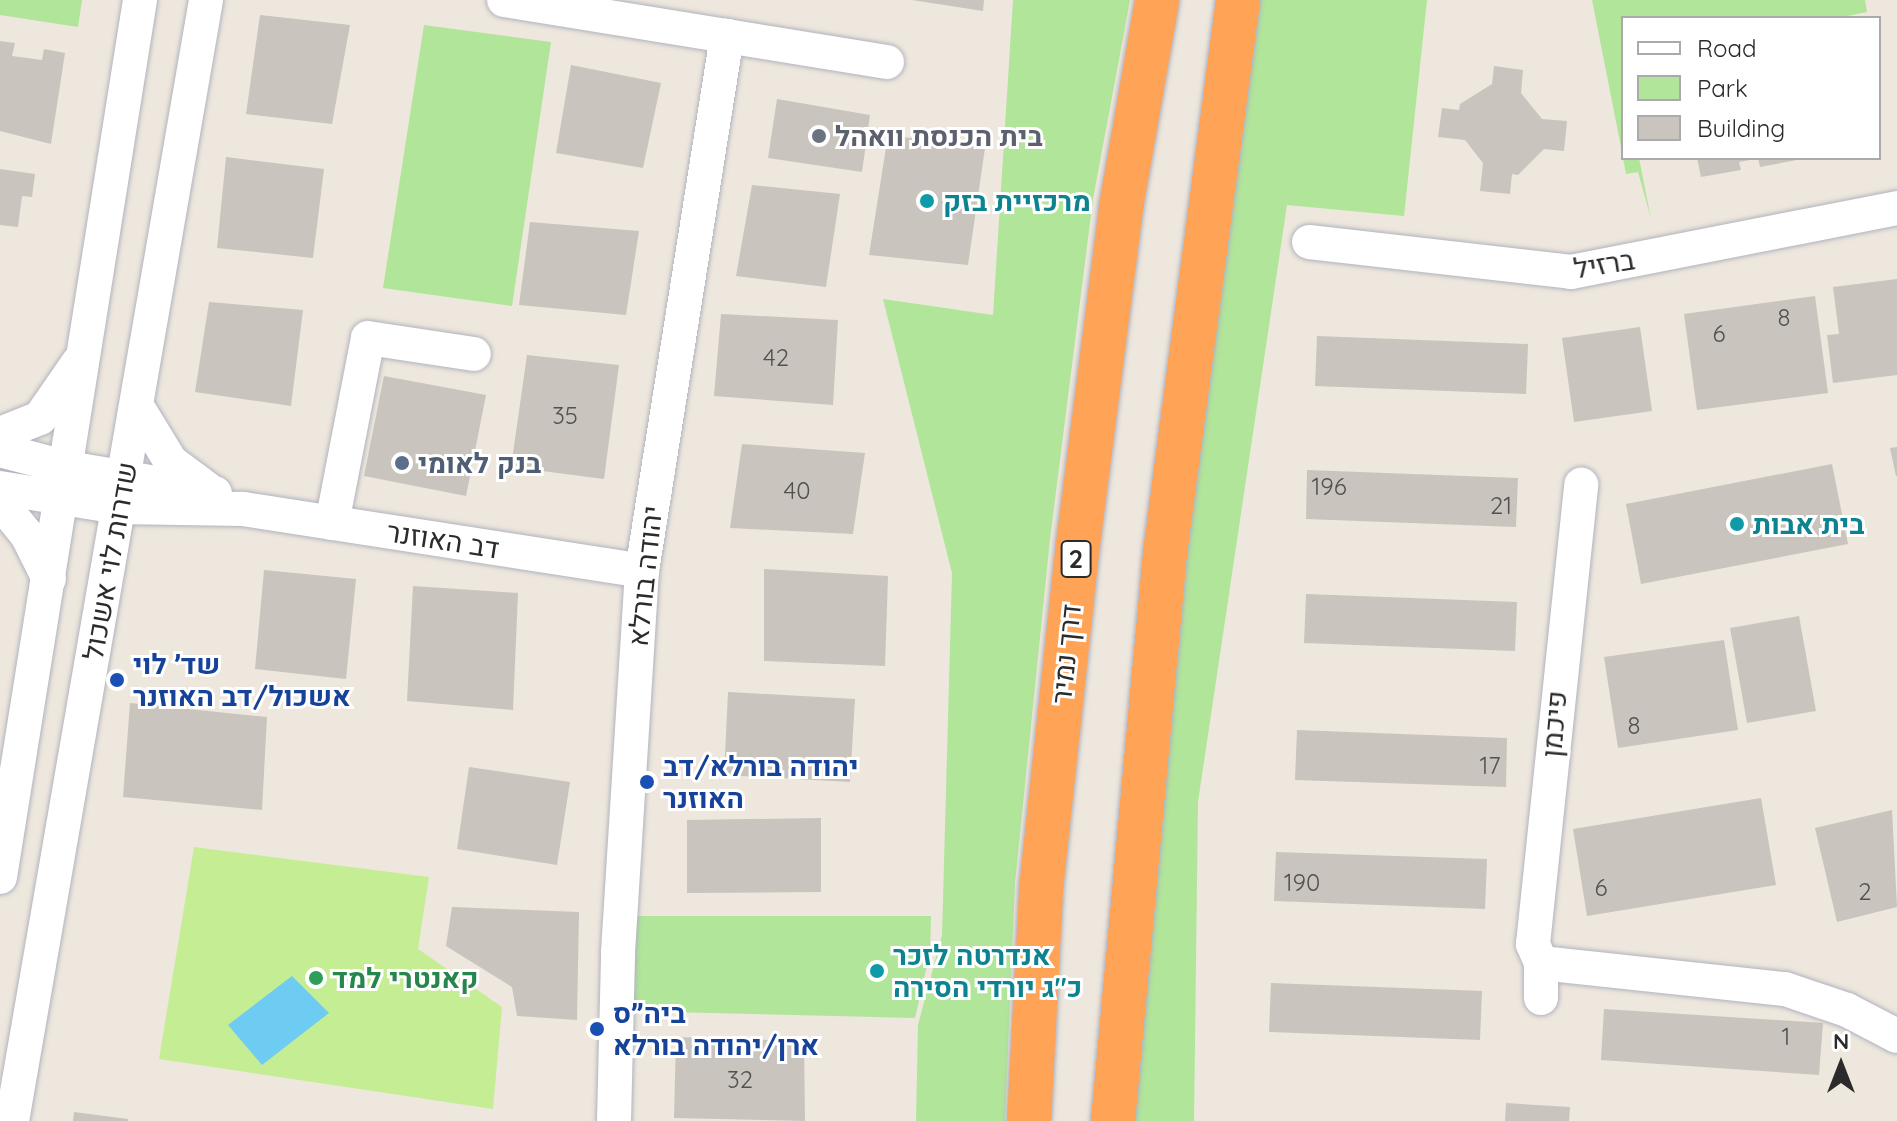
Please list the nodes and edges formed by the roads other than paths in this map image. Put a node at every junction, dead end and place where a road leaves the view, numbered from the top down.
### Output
1 (140, 0) edge
2 (206, 0) edge
3 (504, 0) edge
4 (1157, 0) edge
5 (1238, 0) edge
6 (727, 36) junction
7 (887, 62) dead end
8 (1897, 208) edge
9 (1309, 242) dead end
10 (88, 345) junction
11 (474, 354) dead end
12 (138, 408) junction
13 (0, 434) edge
14 (0, 450) edge
15 (65, 484) junction
16 (1581, 484) dead end
17 (0, 488) edge
18 (206, 488) junction
19 (121, 492) junction
20 (0, 502) edge
21 (243, 509) junction
22 (332, 523) junction
23 (642, 571) junction
24 (49, 579) junction
25 (0, 877) edge
26 (1541, 963) junction
27 (1541, 998) dead end
28 (1897, 1036) edge
29 (12, 1121) edge
30 (614, 1121) edge
31 (1029, 1121) edge
32 (1113, 1121) edge

1 - 10 street, שדרות לוי אשכול
2 - 12 street, שדרות לוי אשכול
3 - 6 street
4 - 31 highway, דרך נמיר / 2
5 - 32 highway
6 - 7 street
6 - 23 street, יהודה בורלא
8 - 9 street, ברזיל
10 - 13 street
10 - 15 street, שדרות לוי אשכול
11 - 22 street
12 - 18 street
12 - 19 street, שדרות לוי אשכול
14 - 15 street
15 - 17 street
15 - 19 street, דב האוזנר
15 - 24 street, שדרות לוי אשכול
16 - 26 street, פיכמן
18 - 19 street, דב האוזנר
18 - 21 street, דב האוזנר
19 - 21 street, דב האוזנר
19 - 29 street, שדרות לוי אשכול
20 - 24 street
21 - 22 street, דב האוזנר
22 - 23 street, דב האוזנר
23 - 30 street, יהודה בורלא
24 - 25 street, שדרות לוי אשכול
26 - 27 street, פיכמן
26 - 28 street

